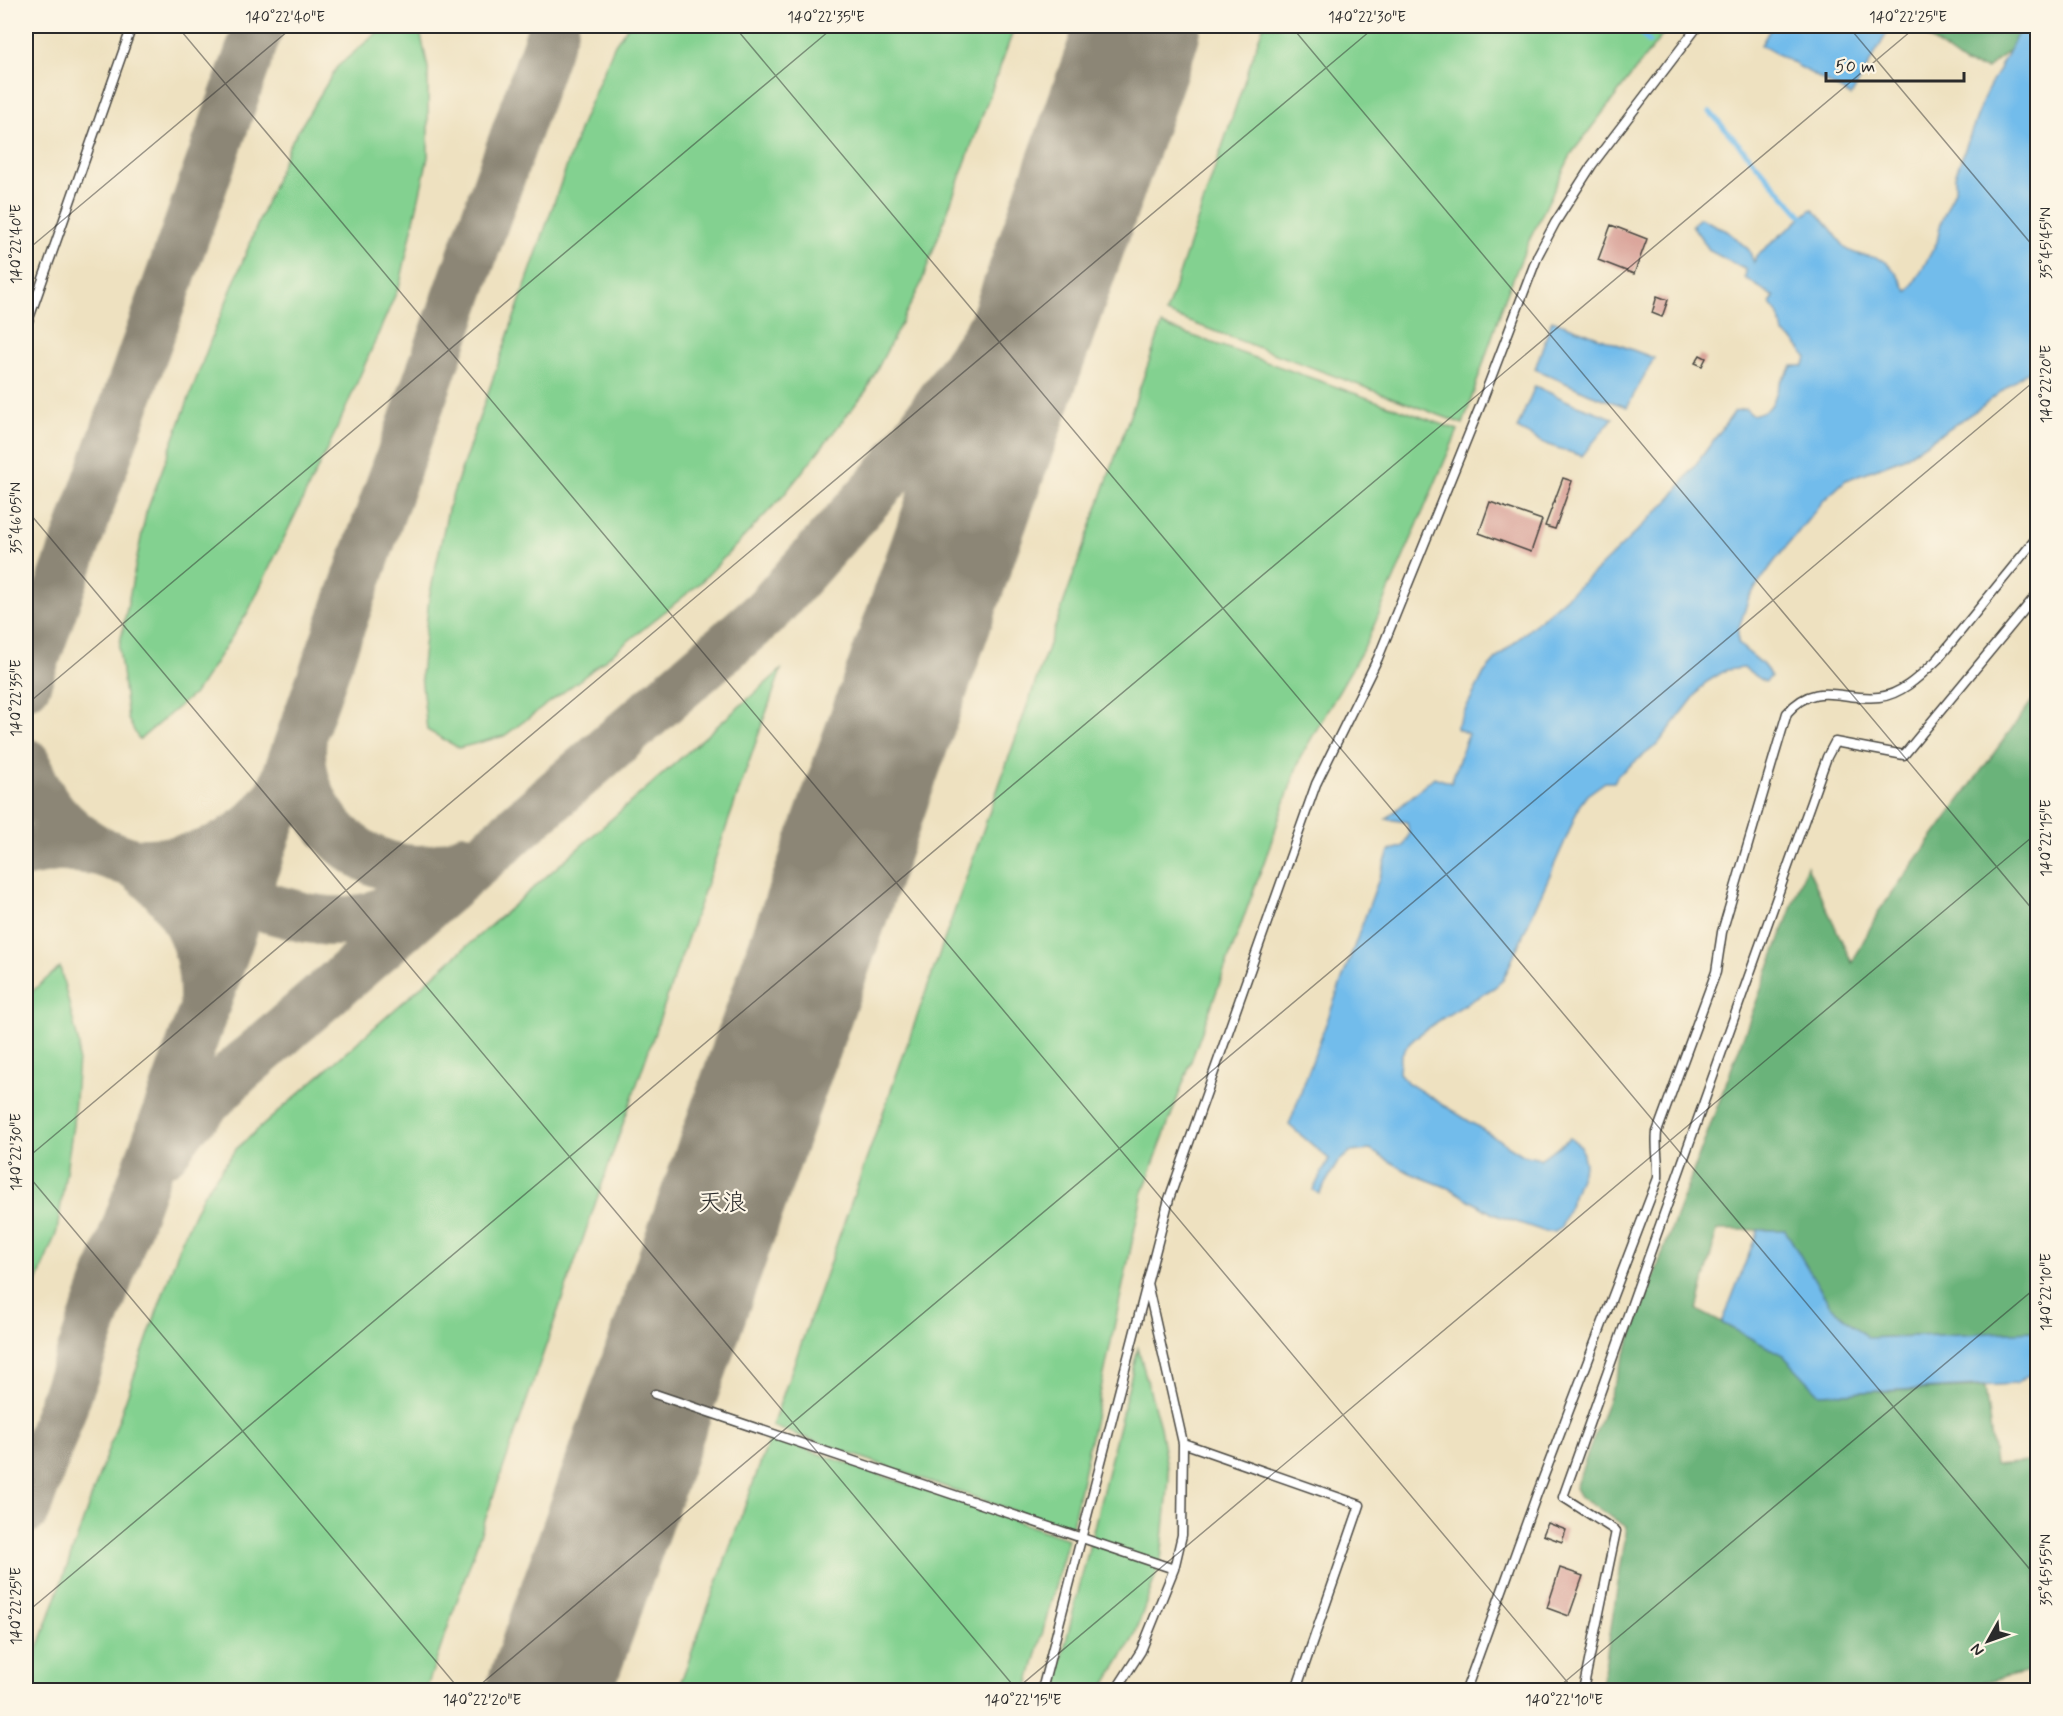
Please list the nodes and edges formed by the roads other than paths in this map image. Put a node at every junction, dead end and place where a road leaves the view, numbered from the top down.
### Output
1 (132, 26) edge
2 (1698, 26) edge
3 (26, 327) edge
4 (2037, 536) edge
5 (2037, 593) edge
6 (1147, 1282) junction
7 (654, 1394) dead end
8 (1183, 1443) junction
9 (1081, 1538) junction
10 (1174, 1569) junction
11 (1042, 1690) edge
12 (1116, 1690) edge
13 (1296, 1690) edge
14 (1466, 1690) edge
15 (1583, 1690) edge

1 - 3 lane
2 - 6 lane
4 - 14 lane
5 - 15 lane
6 - 8 lane
6 - 9 lane
7 - 9 lane
8 - 10 lane
8 - 13 lane
9 - 10 lane
9 - 11 lane
10 - 12 lane

